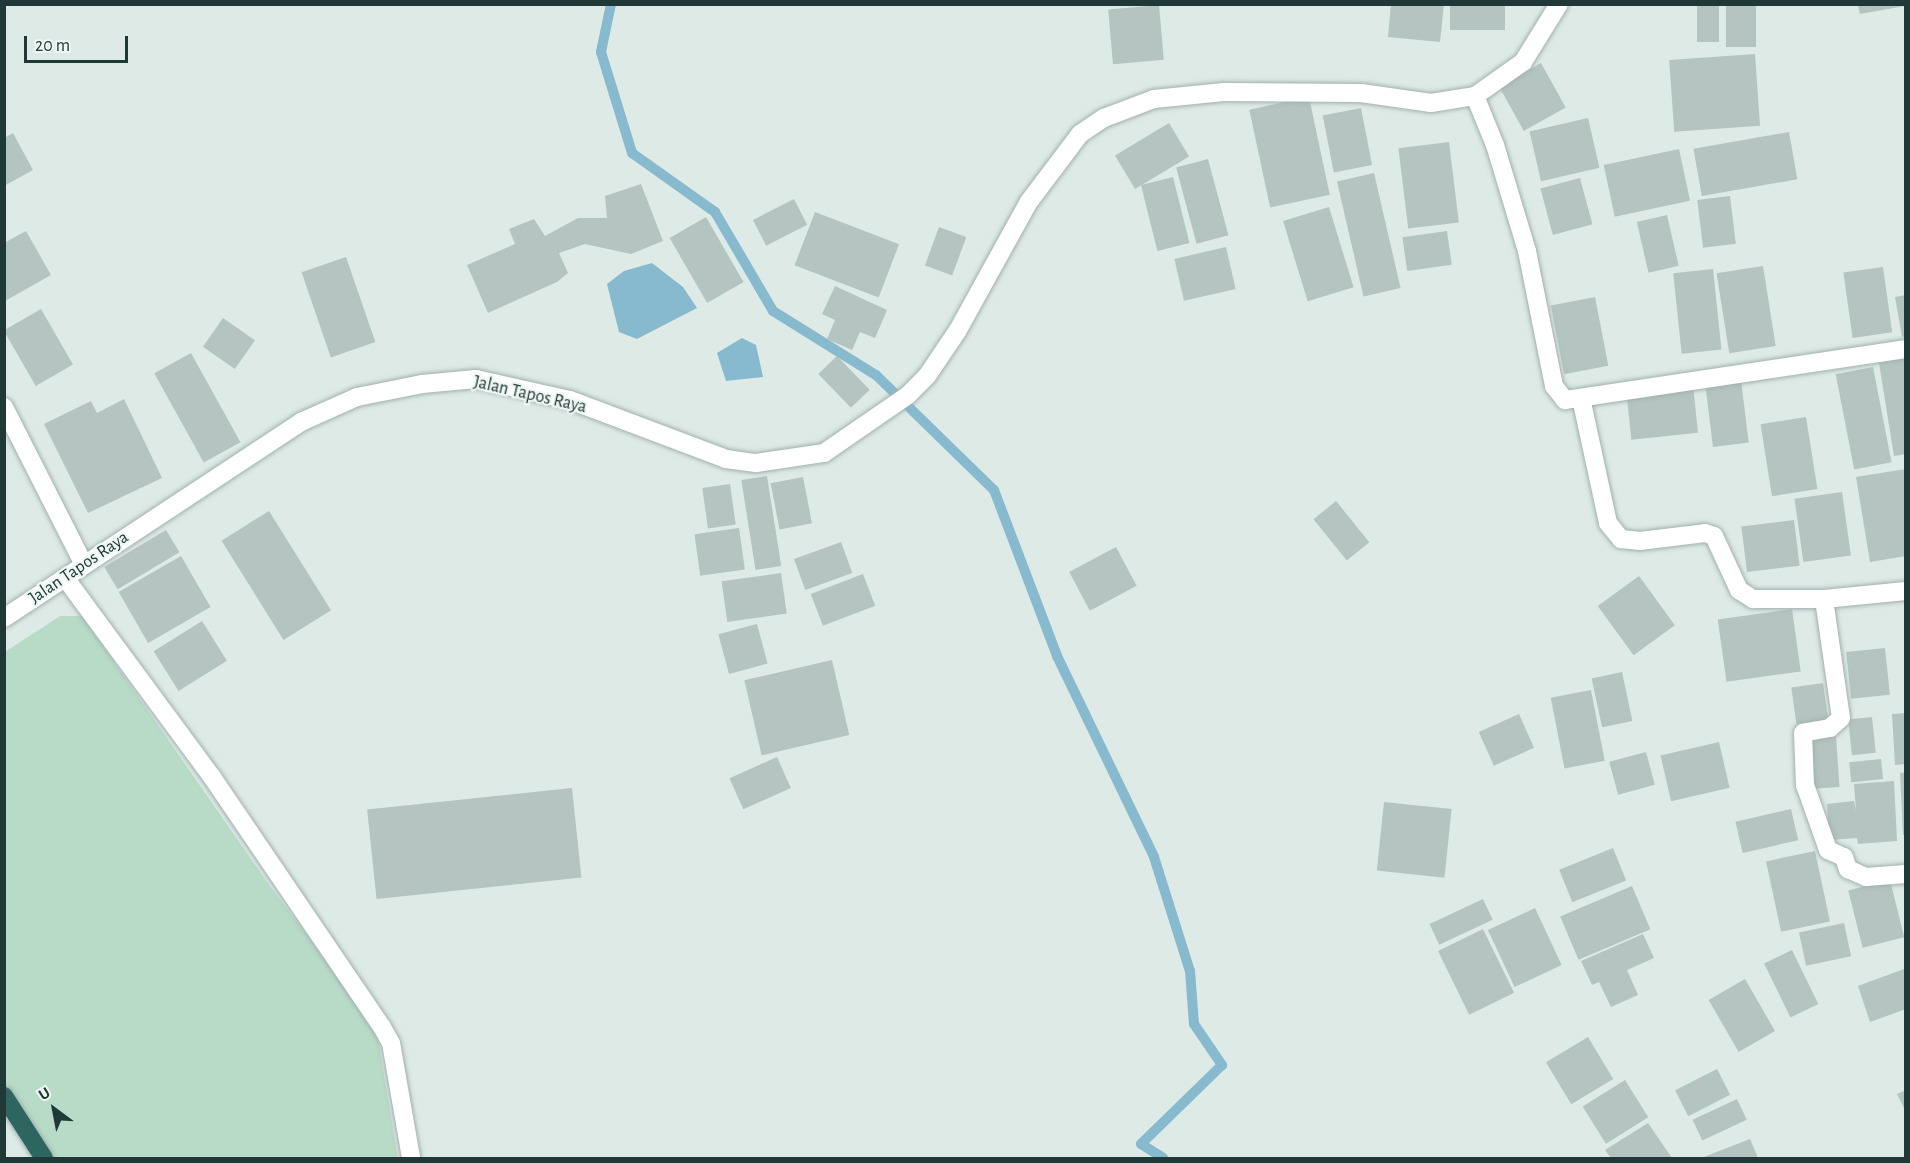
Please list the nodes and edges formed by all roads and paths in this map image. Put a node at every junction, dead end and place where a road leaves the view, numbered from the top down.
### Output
1 (1558, 4) edge
2 (1475, 96) junction
3 (1905, 349) edge
4 (1581, 399) junction
5 (4, 407) edge
6 (84, 565) junction
7 (66, 579) junction
8 (1905, 591) edge
9 (1824, 599) junction
10 (4, 618) edge
11 (1905, 874) edge
12 (4, 1096) edge
13 (44, 1158) edge
14 (411, 1158) edge

1 - 2 street
2 - 4 street
2 - 6 street, Jalan Tapos Raya
3 - 4 street
4 - 9 street
5 - 6 street
6 - 7 street, Jalan Tapos Raya
7 - 10 street, Jalan Tapos Raya
7 - 14 street
8 - 9 street
9 - 11 street
12 - 13 highway

